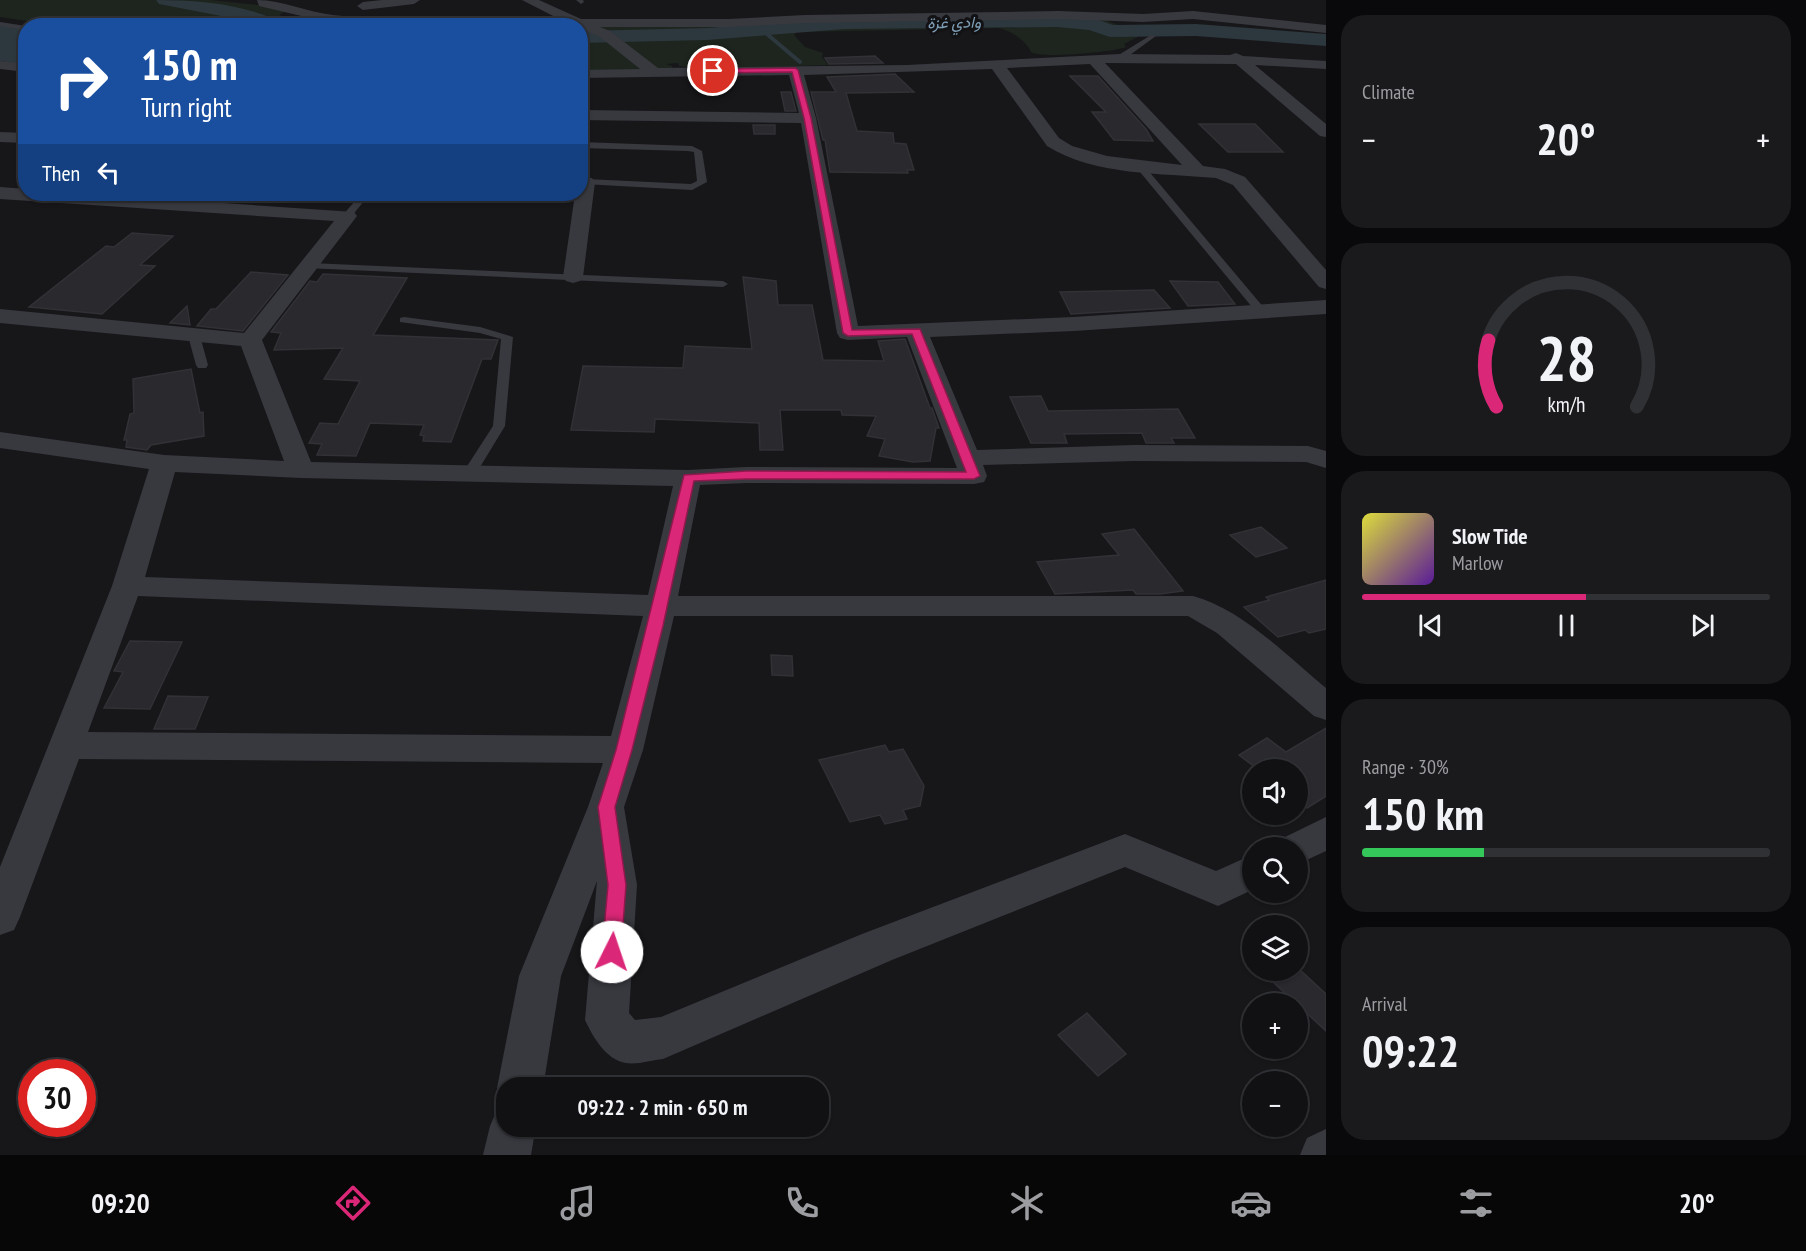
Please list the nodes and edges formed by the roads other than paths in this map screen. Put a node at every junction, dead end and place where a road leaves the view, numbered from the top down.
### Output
1 (262, 0) edge
2 (404, 0) edge
3 (528, 0) edge
4 (1048, 3) dead end
5 (299, 13) junction
6 (1100, 16) junction
7 (330, 18) edge
8 (440, 18) edge
9 (568, 18) edge
10 (588, 21) edge
11 (0, 24) edge
12 (18, 27) edge
13 (588, 27) edge
14 (1326, 29) edge
15 (1151, 34) joint
16 (1193, 45) dead end
17 (1120, 58) junction
18 (1094, 60) junction
19 (1241, 60) junction
20 (0, 64) edge
21 (996, 64) junction
22 (1326, 65) edge
23 (18, 67) edge
24 (795, 70) junction
25 (653, 72) junction
26 (588, 74) edge
27 (588, 115) edge
28 (808, 118) junction
29 (1326, 132) edge
30 (0, 137) edge
31 (18, 138) edge
32 (588, 145) edge
33 (1138, 164) junction
34 (1198, 171) junction
35 (588, 182) edge
36 (0, 193) edge
37 (18, 194) edge
38 (121, 201) edge
39 (359, 201) edge
40 (581, 201) edge
41 (347, 216) junction
42 (310, 266) junction
43 (573, 276) junction
44 (1326, 283) edge
45 (723, 284) dead end
46 (1326, 307) edge
47 (1261, 311) junction
48 (0, 316) edge
49 (404, 320) dead end
50 (916, 331) junction
51 (194, 336) junction
52 (250, 340) junction
53 (202, 365) dead end
54 (0, 440) edge
55 (966, 458) junction
56 (1326, 460) edge
57 (164, 463) junction
58 (301, 470) junction
59 (469, 474) junction
60 (688, 478) junction
61 (127, 586) junction
62 (661, 606) junction
63 (1326, 707) edge
64 (65, 745) junction
65 (624, 750) junction
66 (606, 807) junction
67 (1326, 833) edge
68 (1308, 843) edge
69 (1242, 876) edge
70 (0, 917) edge
71 (522, 1077) edge
72 (511, 1137) edge
73 (507, 1155) edge

1 - 5 street
2 - 5 street
2 - 8 street
3 - 9 street
4 - 6 street
5 - 7 street
6 - 10 street
6 - 14 street
6 - 15 street
11 - 12 lane
13 - 25 street
15 - 17 lane
16 - 19 street
17 - 18 street
17 - 19 street
18 - 21 street
18 - 34 street
19 - 22 street
19 - 29 street
20 - 23 street
21 - 24 street
21 - 33 street
24 - 25 street
24 - 28 street
25 - 26 street
27 - 28 street
28 - 50 street
30 - 31 street
32 - 35 lane
33 - 34 street
33 - 47 lane
34 - 44 street
36 - 37 street
38 - 41 street
39 - 41 lane
40 - 43 street
41 - 42 street
42 - 43 lane
42 - 52 street
43 - 45 lane
46 - 47 street
47 - 50 street
48 - 51 street
49 - 59 lane
50 - 55 street
51 - 52 street
51 - 53 lane
52 - 58 street
54 - 57 street
55 - 56 street
55 - 60 street
57 - 58 street
57 - 61 street
58 - 59 street
59 - 60 street
60 - 62 street
61 - 62 street
61 - 64 street
62 - 63 street
62 - 65 street
64 - 65 street
64 - 70 street
65 - 66 street
66 - 69 street
66 - 71 street
67 - 68 street
72 - 73 street

